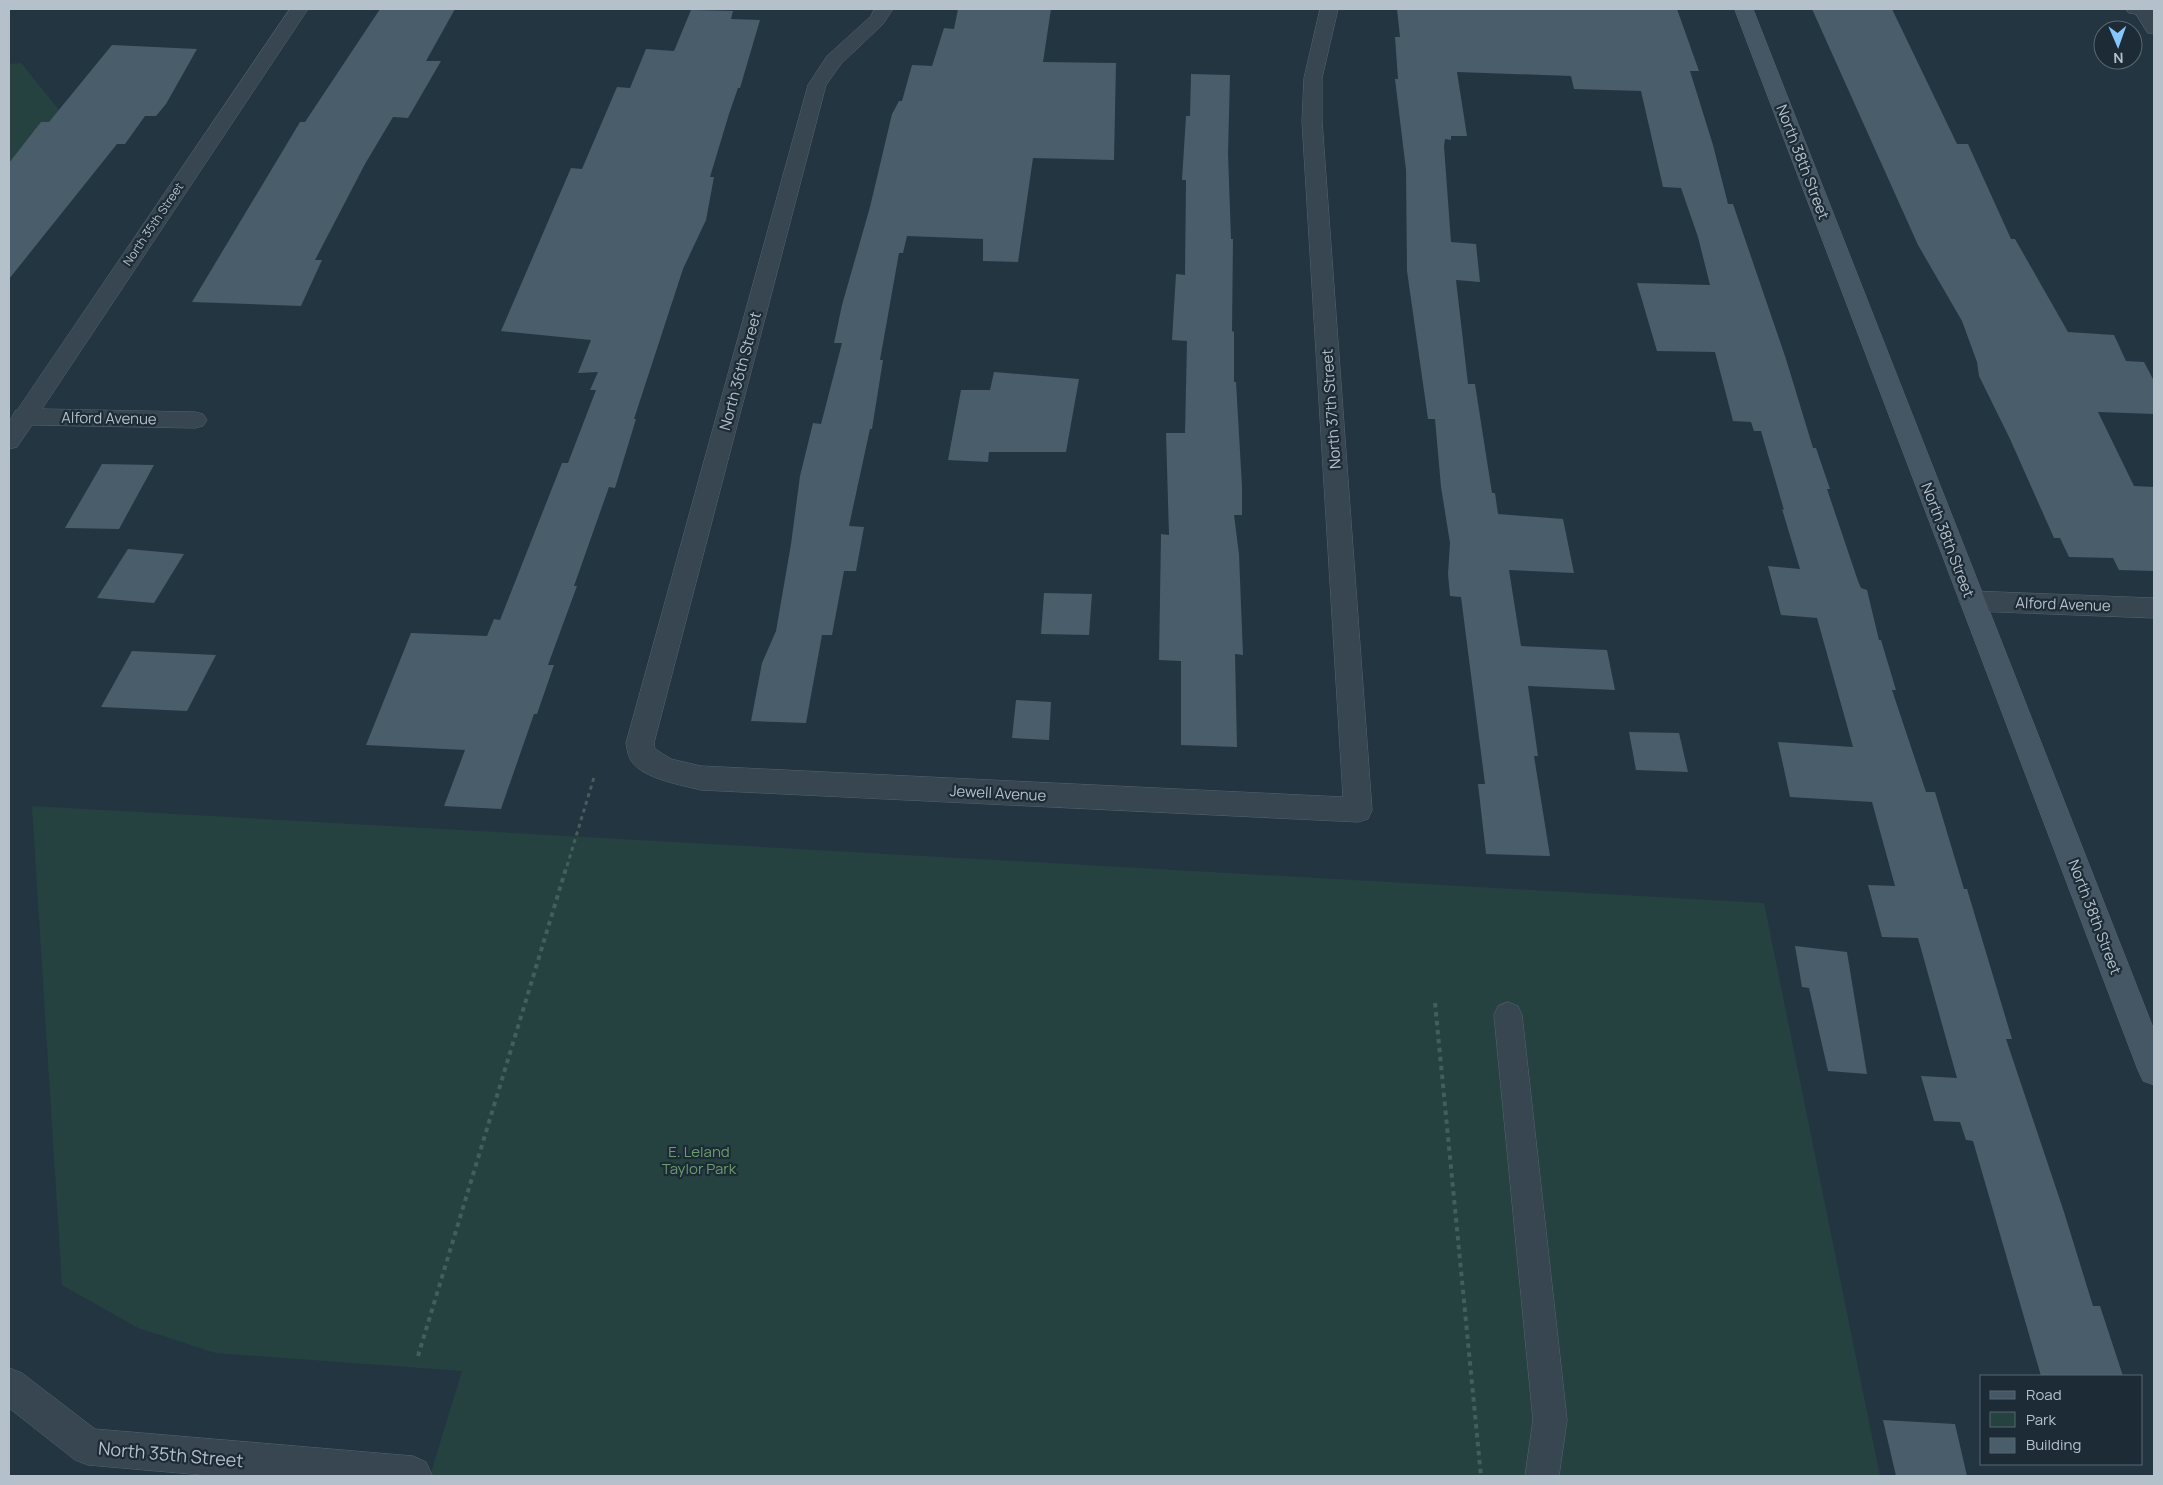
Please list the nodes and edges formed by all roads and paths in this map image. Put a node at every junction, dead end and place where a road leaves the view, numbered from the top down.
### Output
1 (299, 9) edge
2 (884, 9) edge
3 (1329, 9) edge
4 (1744, 9) edge
5 (2143, 10) edge
6 (2154, 30) edge
7 (23, 417) junction
8 (195, 420) dead end
9 (9, 441) edge
10 (1972, 601) junction
11 (2154, 608) edge
12 (642, 755) joint
13 (595, 774) dead end
14 (1358, 810) joint
15 (1435, 1003) dead end
16 (1508, 1015) dead end
17 (2154, 1070) edge
18 (418, 1356) dead end
19 (9, 1386) edge
20 (413, 1475) dead end
21 (1481, 1476) edge
22 (1542, 1476) edge

1 - 7 street, North 35th Street
2 - 12 street, North 36th Street
3 - 14 street, North 37th Street
4 - 10 street, North 38th Street
5 - 6 lane
7 - 8 street, Alford Avenue
7 - 9 street, North 35th Street
10 - 11 street, Alford Avenue
10 - 17 street, North 38th Street
12 - 14 street, Jewell Avenue
13 - 18 path
15 - 21 path
16 - 22 lane
19 - 20 street, North 35th Street

